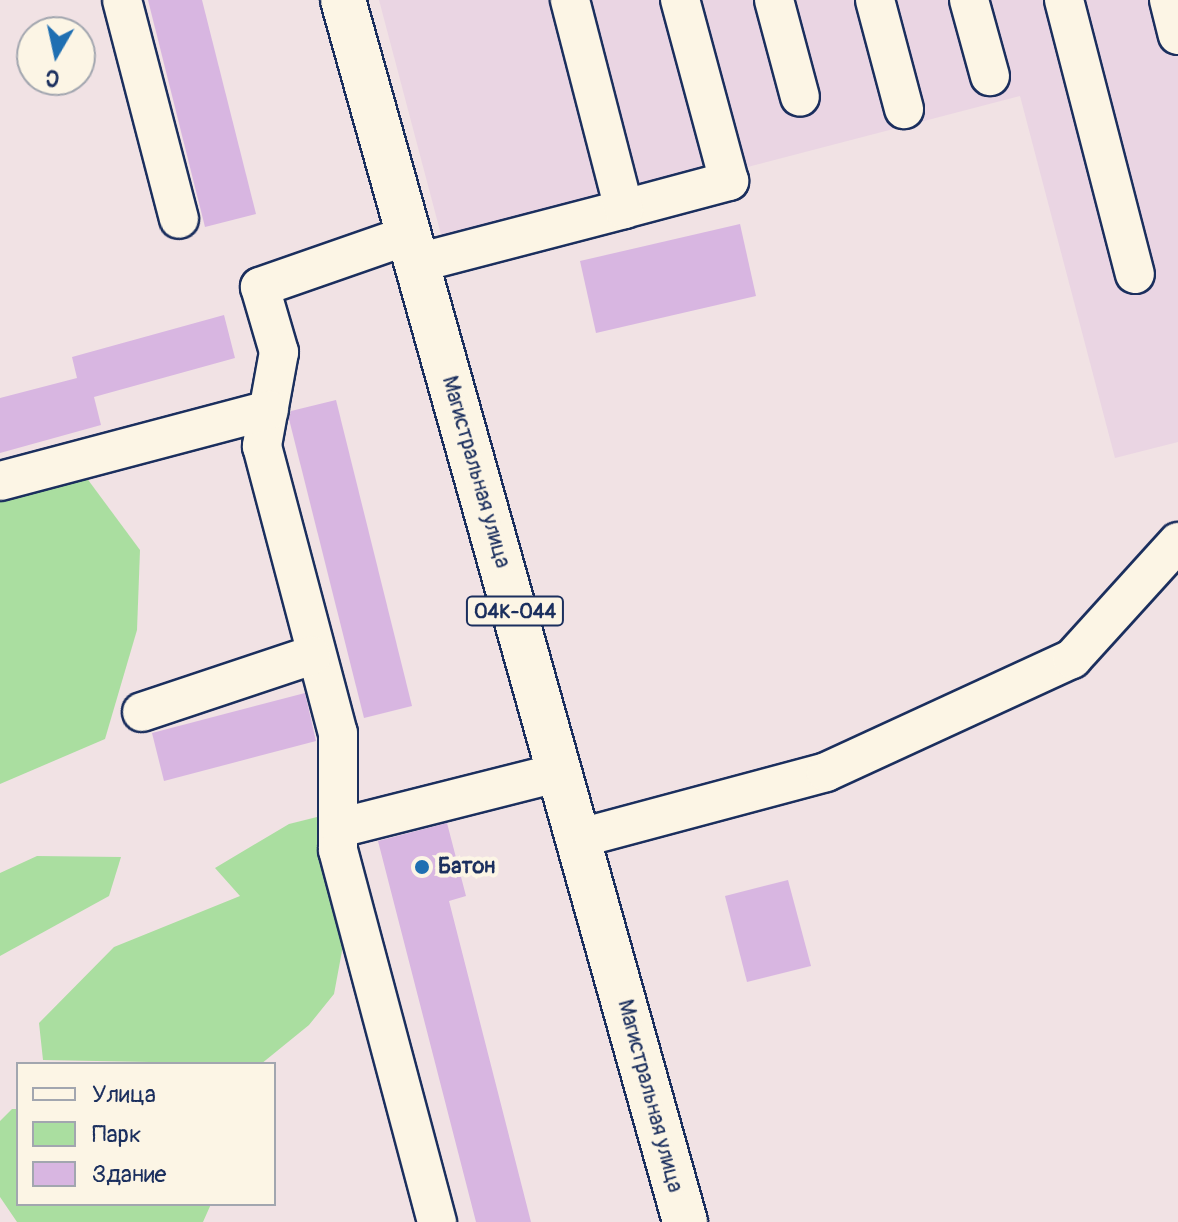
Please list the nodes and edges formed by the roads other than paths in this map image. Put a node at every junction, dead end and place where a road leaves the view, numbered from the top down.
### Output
1 (122, 0) edge
2 (343, 0) edge
3 (570, 0) edge
4 (680, 0) edge
5 (774, 0) edge
6 (875, 0) edge
7 (969, 0) edge
8 (1064, 0) edge
9 (1169, 0) edge
10 (1178, 35) edge
11 (990, 76) dead end
12 (800, 97) dead end
13 (904, 109) dead end
14 (624, 209) junction
15 (179, 219) dead end
16 (413, 249) junction
17 (1135, 274) dead end
18 (269, 410) junction
19 (0, 481) edge
20 (1178, 542) edge
21 (312, 655) junction
22 (142, 712) dead end
23 (560, 772) junction
24 (343, 827) junction
25 (580, 838) junction
26 (437, 1222) edge
27 (685, 1222) edge

1 - 15 lane
2 - 16 main road, Магистральная улица / 04К-044
3 - 14 lane
4 - 14 lane
5 - 12 lane
6 - 13 lane
7 - 11 lane
8 - 17 lane
9 - 10 lane
14 - 16 lane
16 - 18 lane
16 - 23 main road, Магистральная улица / 04К-044
18 - 19 lane
18 - 21 lane
20 - 25 lane
21 - 22 lane
21 - 24 lane
23 - 24 lane
23 - 25 main road, Магистральная улица / 04К-044
24 - 26 lane
25 - 27 main road, Магистральная улица / 04К-044

